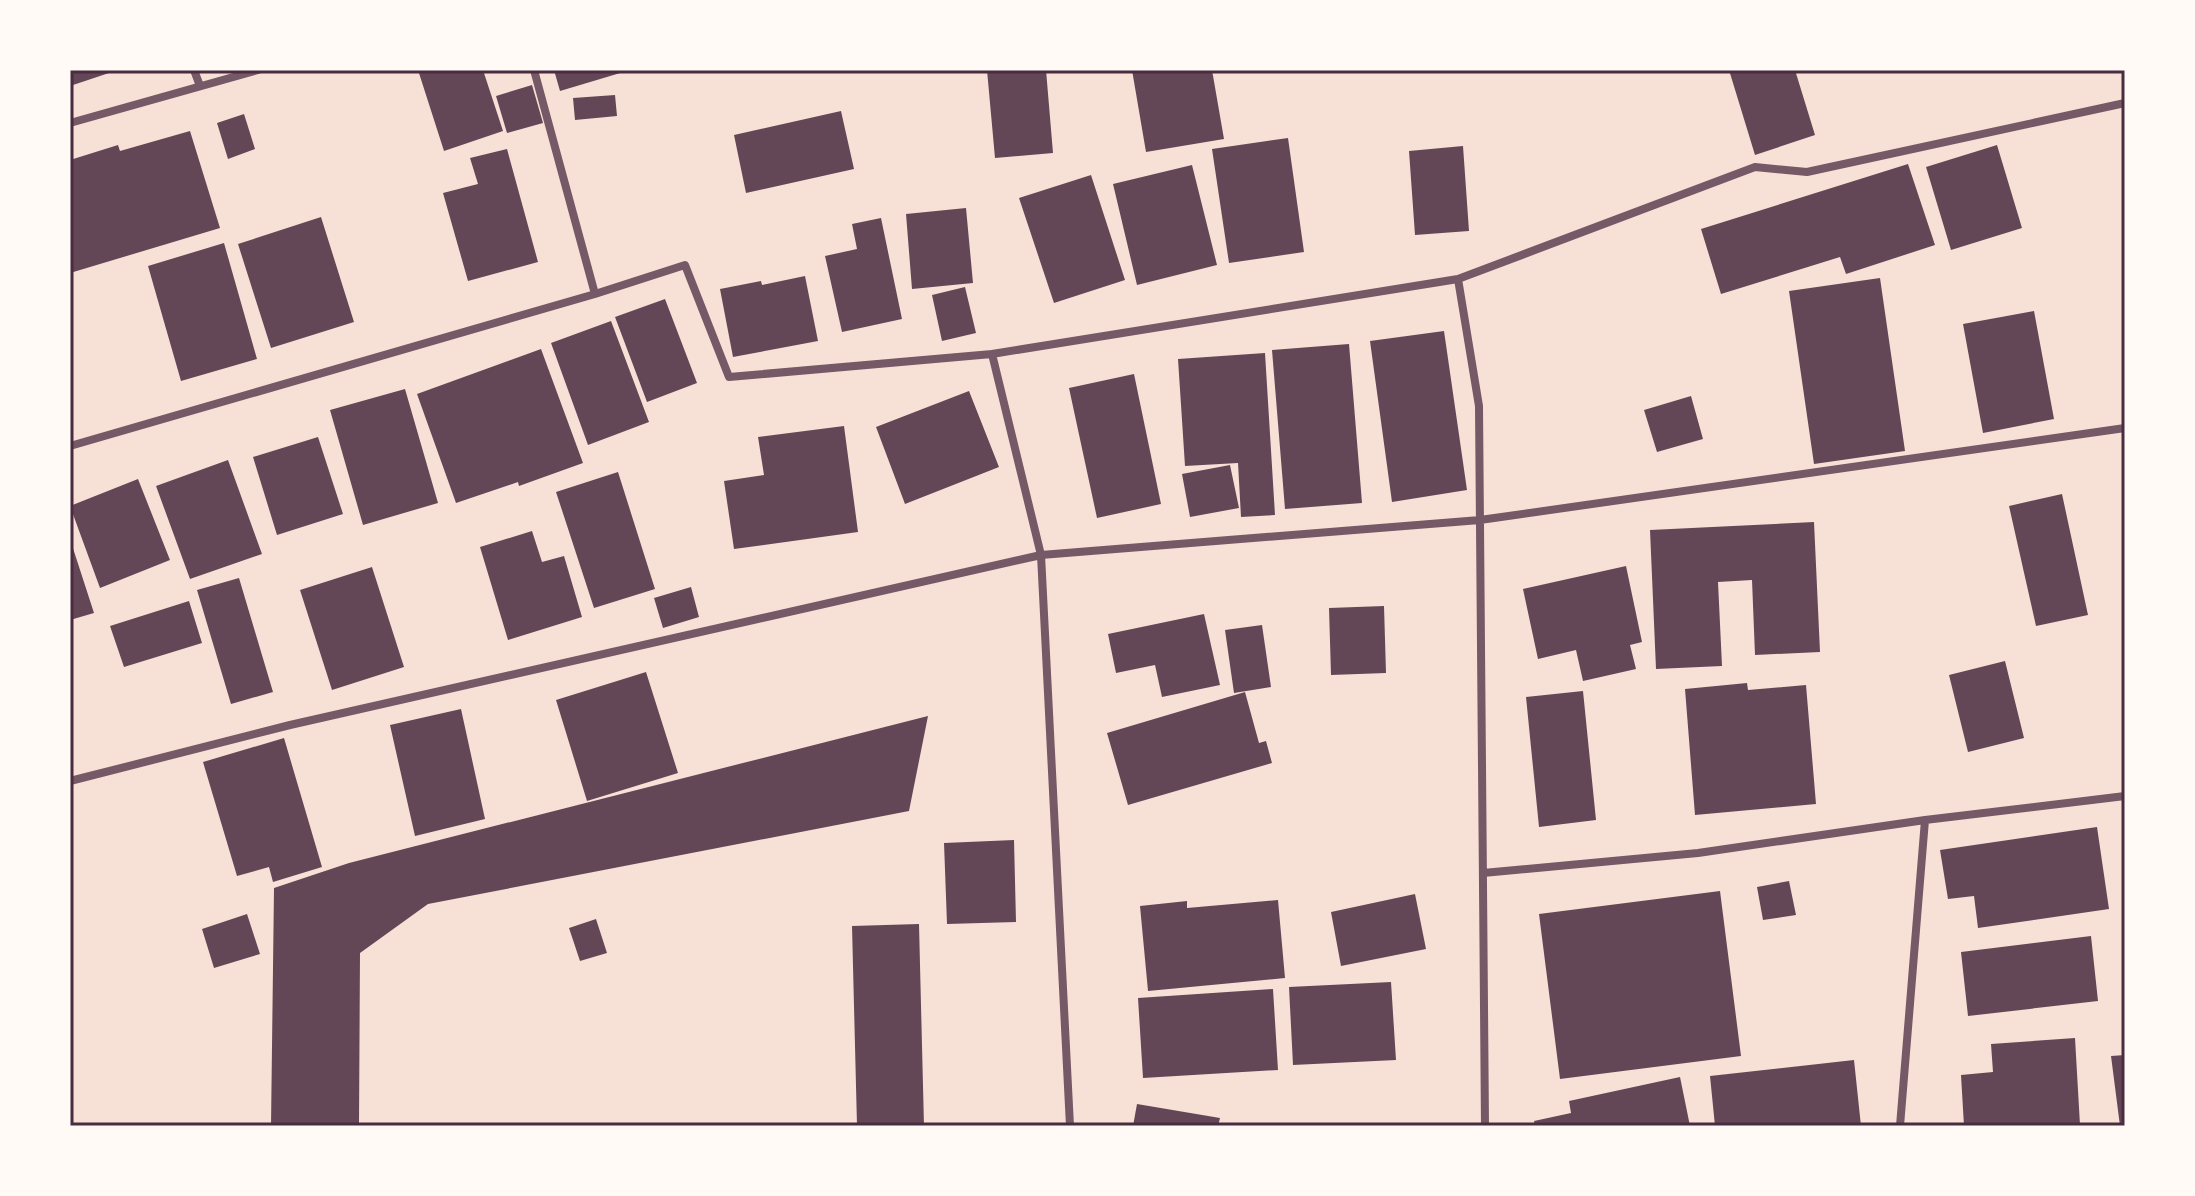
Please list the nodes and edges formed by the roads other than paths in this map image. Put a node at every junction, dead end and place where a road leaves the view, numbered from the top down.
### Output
1 (194, 70) edge
2 (258, 70) edge
3 (534, 70) edge
4 (200, 86) junction
5 (2125, 103) edge
6 (70, 123) edge
7 (1458, 279) junction
8 (595, 294) junction
9 (992, 354) junction
10 (2125, 428) edge
11 (70, 446) edge
12 (1480, 520) junction
13 (1041, 555) junction
14 (70, 781) edge
15 (2125, 796) edge
16 (1925, 820) junction
17 (1483, 873) junction
18 (1070, 1126) edge
19 (1485, 1126) edge
20 (1900, 1126) edge

1 - 4 street
2 - 4 street
3 - 8 street
4 - 6 street
5 - 7 street
7 - 9 street
7 - 12 street
8 - 9 street
8 - 11 street
9 - 13 street
10 - 12 street
12 - 13 street
12 - 17 street
13 - 14 street
13 - 18 street
15 - 16 street
16 - 17 street
16 - 20 street
17 - 19 street

